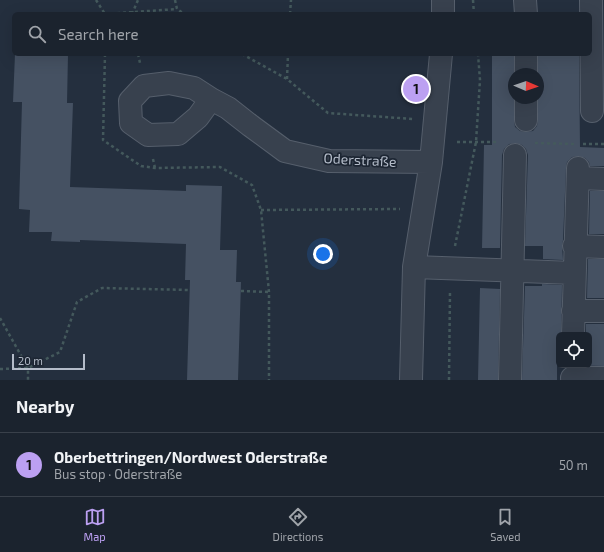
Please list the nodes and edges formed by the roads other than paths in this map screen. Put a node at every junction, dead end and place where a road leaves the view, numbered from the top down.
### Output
1 (444, 0) edge
2 (525, 0) edge
3 (591, 0) edge
4 (443, 12) edge
5 (526, 12) edge
6 (591, 12) edge
7 (441, 56) edge
8 (526, 56) edge
9 (592, 56) edge
10 (526, 68) edge
11 (210, 99) dead end
12 (526, 104) edge
13 (592, 111) dead end
14 (526, 120) dead end
15 (515, 155) dead end
16 (430, 162) junction
17 (604, 179) edge
18 (574, 246) junction
19 (604, 247) edge
20 (414, 267) junction
21 (512, 270) junction
22 (574, 273) junction
23 (604, 311) edge
24 (573, 312) junction
25 (573, 332) edge
26 (572, 374) edge
27 (604, 378) edge
28 (411, 380) edge
29 (510, 380) edge

1 - 4 street
2 - 5 street
3 - 6 street
7 - 16 street
8 - 10 street
9 - 13 street
11 - 16 street, Oderstraße
12 - 14 street
15 - 21 street
16 - 20 street
17 - 18 street
18 - 19 street
18 - 22 street
20 - 21 street
20 - 28 street
21 - 22 street
21 - 29 street
22 - 24 street
23 - 24 street
24 - 25 street
26 - 27 street

